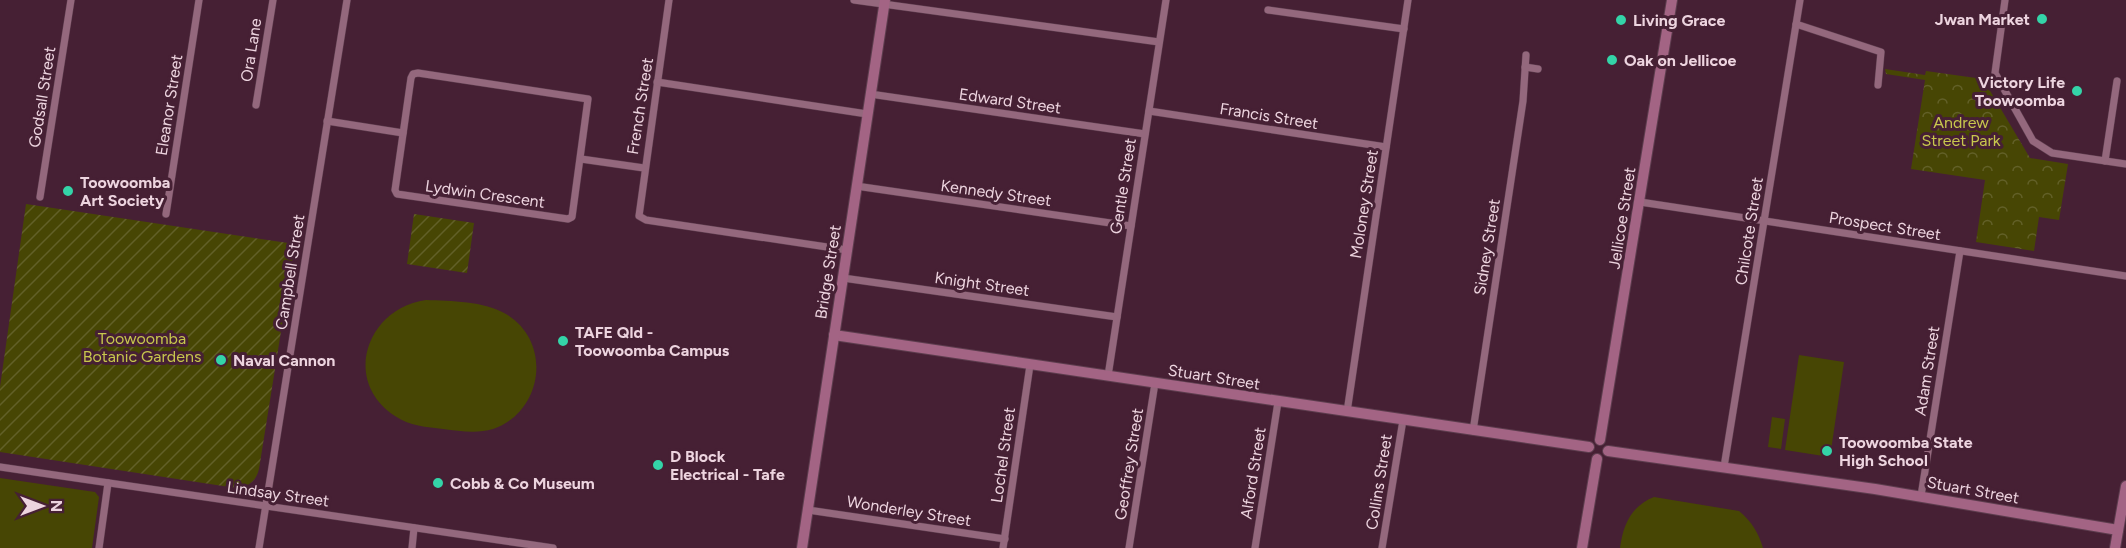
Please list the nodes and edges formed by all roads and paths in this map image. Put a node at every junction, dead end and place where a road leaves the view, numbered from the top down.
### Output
1 (71, 0) edge
2 (199, 0) edge
3 (273, 0) edge
4 (346, 0) edge
5 (669, 0) edge
6 (854, 0) edge
7 (1166, 0) edge
8 (1408, 0) edge
9 (1672, 0) edge
10 (1800, 0) edge
11 (2005, 0) edge
12 (884, 2) edge
13 (1268, 10) dead end
14 (1796, 24) junction
15 (1404, 29) junction
16 (1159, 42) junction
17 (1526, 55) dead end
18 (1524, 67) junction
19 (1538, 69) dead end
20 (2117, 81) dead end
21 (657, 82) junction
22 (1878, 85) dead end
23 (870, 94) junction
24 (256, 105) dead end
25 (1149, 111) junction
26 (867, 114) junction
27 (327, 121) junction
28 (403, 133) junction
29 (1145, 134) junction
30 (1386, 147) junction
31 (581, 159) junction
32 (2105, 161) junction
33 (2126, 164) edge
34 (644, 168) junction
35 (856, 186) junction
36 (40, 197) dead end
37 (1640, 202) junction
38 (165, 214) dead end
39 (1764, 221) junction
40 (1131, 226) junction
41 (847, 250) junction
42 (1960, 251) junction
43 (2126, 276) edge
44 (843, 278) junction
45 (1117, 317) junction
46 (834, 335) junction
47 (1030, 365) junction
48 (1108, 376) junction
49 (1155, 383) junction
50 (1278, 402) junction
51 (1347, 412) junction
52 (1403, 420) junction
53 (1473, 431) junction
54 (1600, 440) junction
55 (1589, 447) junction
56 (1608, 451) junction
57 (1598, 459) junction
58 (0, 467) edge
59 (1724, 467) junction
60 (108, 483) junction
61 (2126, 486) edge
62 (1921, 496) junction
63 (266, 505) junction
64 (2124, 507) edge
65 (808, 510) junction
66 (414, 528) junction
67 (2118, 530) junction
68 (1005, 539) junction
69 (99, 548) edge
70 (259, 548) edge
71 (412, 548) edge
72 (553, 548) edge
73 (802, 548) edge
74 (1004, 548) edge
75 (1129, 548) edge
76 (1255, 548) edge
77 (1382, 548) edge
78 (1582, 548) edge
79 (2115, 548) edge

1 - 36 street, Godsall Street
2 - 38 street, Eleanor Street
3 - 24 street, Ora Lane
4 - 27 street, Campbell Street
5 - 21 street, French Street
6 - 12 street
7 - 16 street, Gentle Street
8 - 15 street, Moloney Street
9 - 37 street, Jellicoe Street
10 - 14 street, Chilcote Street
11 - 32 street
12 - 16 street
12 - 23 street, Bridge Street
13 - 15 street
14 - 22 street
14 - 39 street, Chilcote Street
15 - 30 street, Moloney Street
16 - 25 street, Gentle Street
17 - 18 street, Sidney Street
18 - 19 street
18 - 53 street, Sidney Street
20 - 32 street
21 - 26 street
21 - 34 street, French Street
23 - 26 street, Bridge Street
23 - 29 street, Edward Street
25 - 29 street, Gentle Street
25 - 30 street, Francis Street
26 - 35 street, Bridge Street
27 - 28 street
27 - 63 street, Campbell Street
28 - 31 street, Lydwin Crescent
28 - 31 street, Lydwin Crescent
29 - 40 street, Gentle Street
30 - 51 street, Moloney Street
31 - 34 street
32 - 33 street
34 - 41 street, French Street
35 - 40 street, Kennedy Street
35 - 41 street, Bridge Street
37 - 39 street, Prospect Street
37 - 54 street, Jellicoe Street
39 - 42 street, Prospect Street
39 - 59 street, Chilcote Street
40 - 45 street, Gentle Street
41 - 44 street, Bridge Street
42 - 43 street, Prospect Street
42 - 62 street, Adam Street
44 - 45 street, Knight Street
44 - 46 street, Bridge Street
45 - 48 street, Gentle Street
46 - 47 street, Stuart Street
46 - 65 street, Bridge Street
47 - 48 street, Stuart Street
47 - 68 street, Lochel Street
48 - 49 street, Stuart Street
49 - 50 street, Stuart Street
49 - 75 street, Geoffrey Street
50 - 51 street, Stuart Street
50 - 76 street, Alford Street
51 - 52 street, Stuart Street
52 - 53 street, Stuart Street
52 - 77 street, Collins Street
53 - 55 street, Stuart Street
54 - 55 street
54 - 56 street
55 - 57 street
56 - 57 street
56 - 59 street, Stuart Street
57 - 78 street
58 - 60 street, Lindsay Street
59 - 62 street, Stuart Street
60 - 63 street, Lindsay Street
60 - 69 street
61 - 64 street
62 - 67 street, Stuart Street
63 - 66 street, Lindsay Street
63 - 70 street, Campbell Street
64 - 67 street
65 - 68 street, Wonderley Street
65 - 73 street, Bridge Street
66 - 71 street
66 - 72 street, Lindsay Street
67 - 79 street
68 - 74 street, Lochel Street

